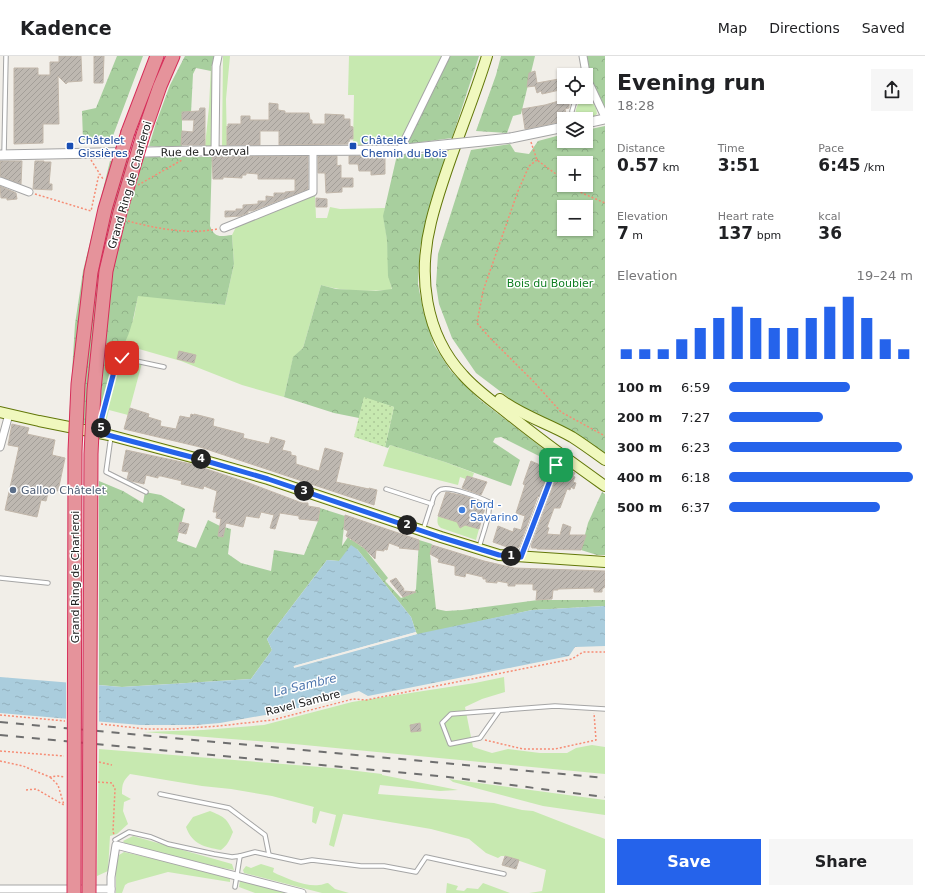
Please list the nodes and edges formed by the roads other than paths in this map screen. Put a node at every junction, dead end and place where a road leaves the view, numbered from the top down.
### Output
1 (6, 56) edge
2 (158, 56) edge
3 (173, 56) edge
4 (218, 56) edge
5 (446, 56) edge
6 (488, 56) edge
7 (494, 56) edge
8 (583, 56) edge
9 (584, 68) edge
10 (593, 94) edge
11 (605, 118) edge
12 (593, 121) edge
13 (557, 129) edge
14 (402, 149) junction
15 (313, 150) junction
16 (215, 152) junction
17 (2, 155) edge
18 (0, 181) edge
19 (29, 192) road end
20 (224, 228) road end
21 (164, 367) dead end
22 (4, 413) edge
23 (100, 433) junction
24 (111, 435) junction
25 (0, 447) edge
26 (605, 460) edge
27 (556, 465) dead end
28 (605, 486) edge
29 (386, 489) dead end
30 (146, 492) dead end
31 (432, 504) junction
32 (423, 531) junction
33 (478, 549) junction
34 (521, 557) junction
35 (605, 557) edge
36 (592, 561) junction
37 (605, 562) edge
38 (0, 578) edge
39 (48, 583) dead end
40 (605, 709) edge
41 (499, 711) junction
42 (160, 794) dead end
43 (116, 842) junction
44 (269, 855) junction
45 (240, 856) junction
46 (504, 874) dead end
47 (237, 876) junction
48 (235, 887) dead end
49 (0, 889) edge
50 (111, 891) edge
51 (74, 893) edge
52 (89, 893) edge
53 (302, 893) edge

1 - 17 lane
2 - 51 highway, Grand Ring de Charleroi, bridge
3 - 52 highway, Grand Ring de Charleroi, bridge
4 - 16 street
5 - 14 street
6 - 28 main road
7 - 26 main road
8 - 9 street
10 - 11 street
11 - 12 street
13 - 14 street, Rue de Loverval, bridge
14 - 15 street, Rue de Loverval
15 - 16 street, Rue de Loverval
15 - 20 street
16 - 17 street, Rue de Loverval
18 - 19 street
21 - 23 lane
22 - 23 main road
22 - 25 street
23 - 24 main road
24 - 30 lane
24 - 32 main road
27 - 34 street
29 - 31 lane
31 - 32 lane
31 - 33 lane
32 - 33 main road
33 - 34 main road
34 - 36 main road
35 - 36 main road
36 - 37 main road
38 - 39 lane
40 - 41 lane
41 - 41 lane
42 - 44 lane
43 - 45 lane
43 - 47 street
43 - 50 street
44 - 45 lane
44 - 46 lane
45 - 47 lane
47 - 48 lane
47 - 53 street
49 - 50 street

